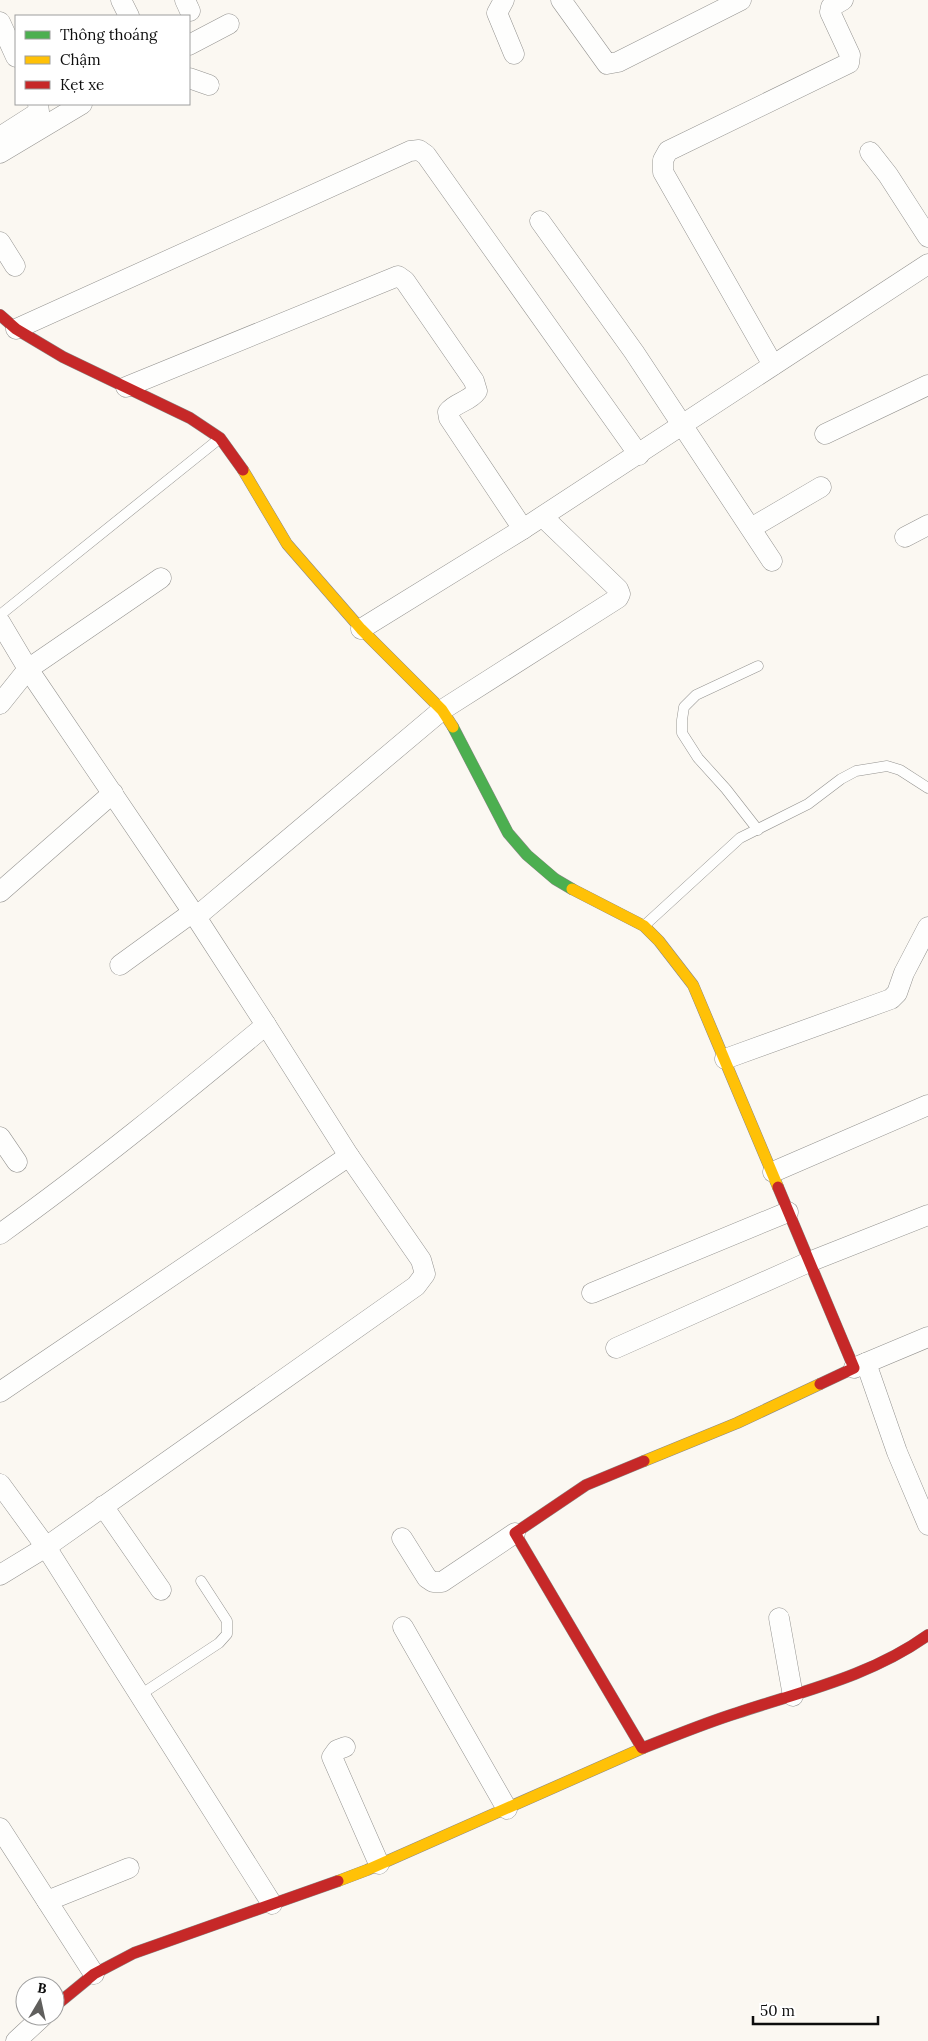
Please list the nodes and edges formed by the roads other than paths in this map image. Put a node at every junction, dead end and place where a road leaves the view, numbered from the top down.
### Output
1 (121, 0) edge
2 (504, 0) edge
3 (561, 0) edge
4 (740, 0) edge
5 (842, 0) edge
6 (128, 15) edge
7 (0, 22) edge
8 (229, 24) dead end
9 (190, 44) edge
10 (514, 54) dead end
11 (15, 55) edge
12 (190, 78) edge
13 (209, 85) dead end
14 (38, 105) edge
15 (80, 105) edge
16 (0, 137) edge
17 (870, 152) dead end
18 (0, 153) edge
19 (540, 222) dead end
20 (928, 237) edge
21 (0, 242) edge
22 (928, 264) edge
23 (15, 266) dead end
24 (0, 315) edge
25 (16, 329) junction
26 (773, 366) junction
27 (928, 385) edge
28 (126, 387) junction
29 (683, 424) junction
30 (825, 434) dead end
31 (220, 438) junction
32 (639, 455) junction
33 (821, 487) dead end
34 (542, 516) junction
35 (928, 525) edge
36 (751, 528) junction
37 (523, 530) junction
38 (906, 537) dead end
39 (772, 561) dead end
40 (161, 578) dead end
41 (0, 615) edge
42 (0, 622) edge
43 (361, 629) junction
44 (758, 666) dead end
45 (28, 669) junction
46 (0, 704) edge
47 (442, 710) junction
48 (928, 788) edge
49 (113, 794) junction
50 (758, 830) junction
51 (0, 892) edge
52 (194, 914) junction
53 (644, 926) junction
54 (928, 927) edge
55 (120, 965) dead end
56 (266, 1025) junction
57 (725, 1059) junction
58 (928, 1105) edge
59 (0, 1137) edge
60 (349, 1156) junction
61 (17, 1162) dead end
62 (772, 1172) junction
63 (788, 1212) junction
64 (928, 1215) edge
65 (0, 1234) edge
66 (809, 1262) junction
67 (592, 1293) dead end
68 (928, 1337) edge
69 (616, 1348) dead end
70 (860, 1365) junction
71 (0, 1392) edge
72 (0, 1484) edge
73 (103, 1506) junction
74 (928, 1525) edge
75 (515, 1533) junction
76 (402, 1538) dead end
77 (46, 1547) junction
78 (0, 1575) edge
79 (201, 1581) dead end
80 (161, 1590) dead end
81 (779, 1618) dead end
82 (403, 1627) dead end
83 (928, 1635) edge
84 (140, 1695) junction
85 (793, 1696) junction
86 (346, 1747) dead end
87 (642, 1748) junction
88 (507, 1809) junction
89 (0, 1828) edge
90 (379, 1864) junction
91 (129, 1868) dead end
92 (47, 1901) junction
93 (272, 1904) junction
94 (94, 1974) junction
95 (65, 1998) edge
96 (33, 2026) edge
97 (0, 2032) edge
98 (6, 2041) edge
99 (16, 2041) edge

1 - 6 street
2 - 10 street
3 - 4 street
5 - 26 street
7 - 11 street
8 - 9 street
12 - 13 street
14 - 16 street
15 - 18 street
17 - 20 street
19 - 29 street
21 - 23 street
22 - 26 street
24 - 25 street
25 - 28 street
25 - 32 street
26 - 29 street
27 - 30 street
28 - 31 street
28 - 37 street
29 - 32 street
29 - 36 street
31 - 41 lane
31 - 43 street
32 - 34 street
33 - 36 street
34 - 37 street
34 - 47 street
35 - 38 street
36 - 39 street
37 - 43 street
40 - 45 street
42 - 45 street
43 - 47 street
44 - 50 lane
45 - 46 street
45 - 49 street
47 - 52 street
47 - 53 street
48 - 50 lane
49 - 51 street
49 - 52 street
50 - 53 lane
52 - 55 street
52 - 56 street
53 - 57 street
54 - 57 street
56 - 60 street
56 - 65 street
57 - 62 street
58 - 62 street
59 - 61 street
60 - 71 street
60 - 73 street
62 - 63 street
63 - 66 street
63 - 67 street
64 - 66 street
66 - 69 street
66 - 70 street
68 - 70 street
70 - 74 street
70 - 75 street
72 - 77 street
73 - 77 street
73 - 80 street
75 - 76 street
75 - 87 street
77 - 78 street
77 - 84 street
79 - 84 lane
81 - 85 street
82 - 88 street
83 - 85 street
84 - 93 street
85 - 87 street
86 - 90 street
87 - 88 street
88 - 90 street
89 - 92 street
90 - 93 street
91 - 92 street
92 - 94 street
93 - 94 street
94 - 95 street
96 - 99 street
97 - 98 street

